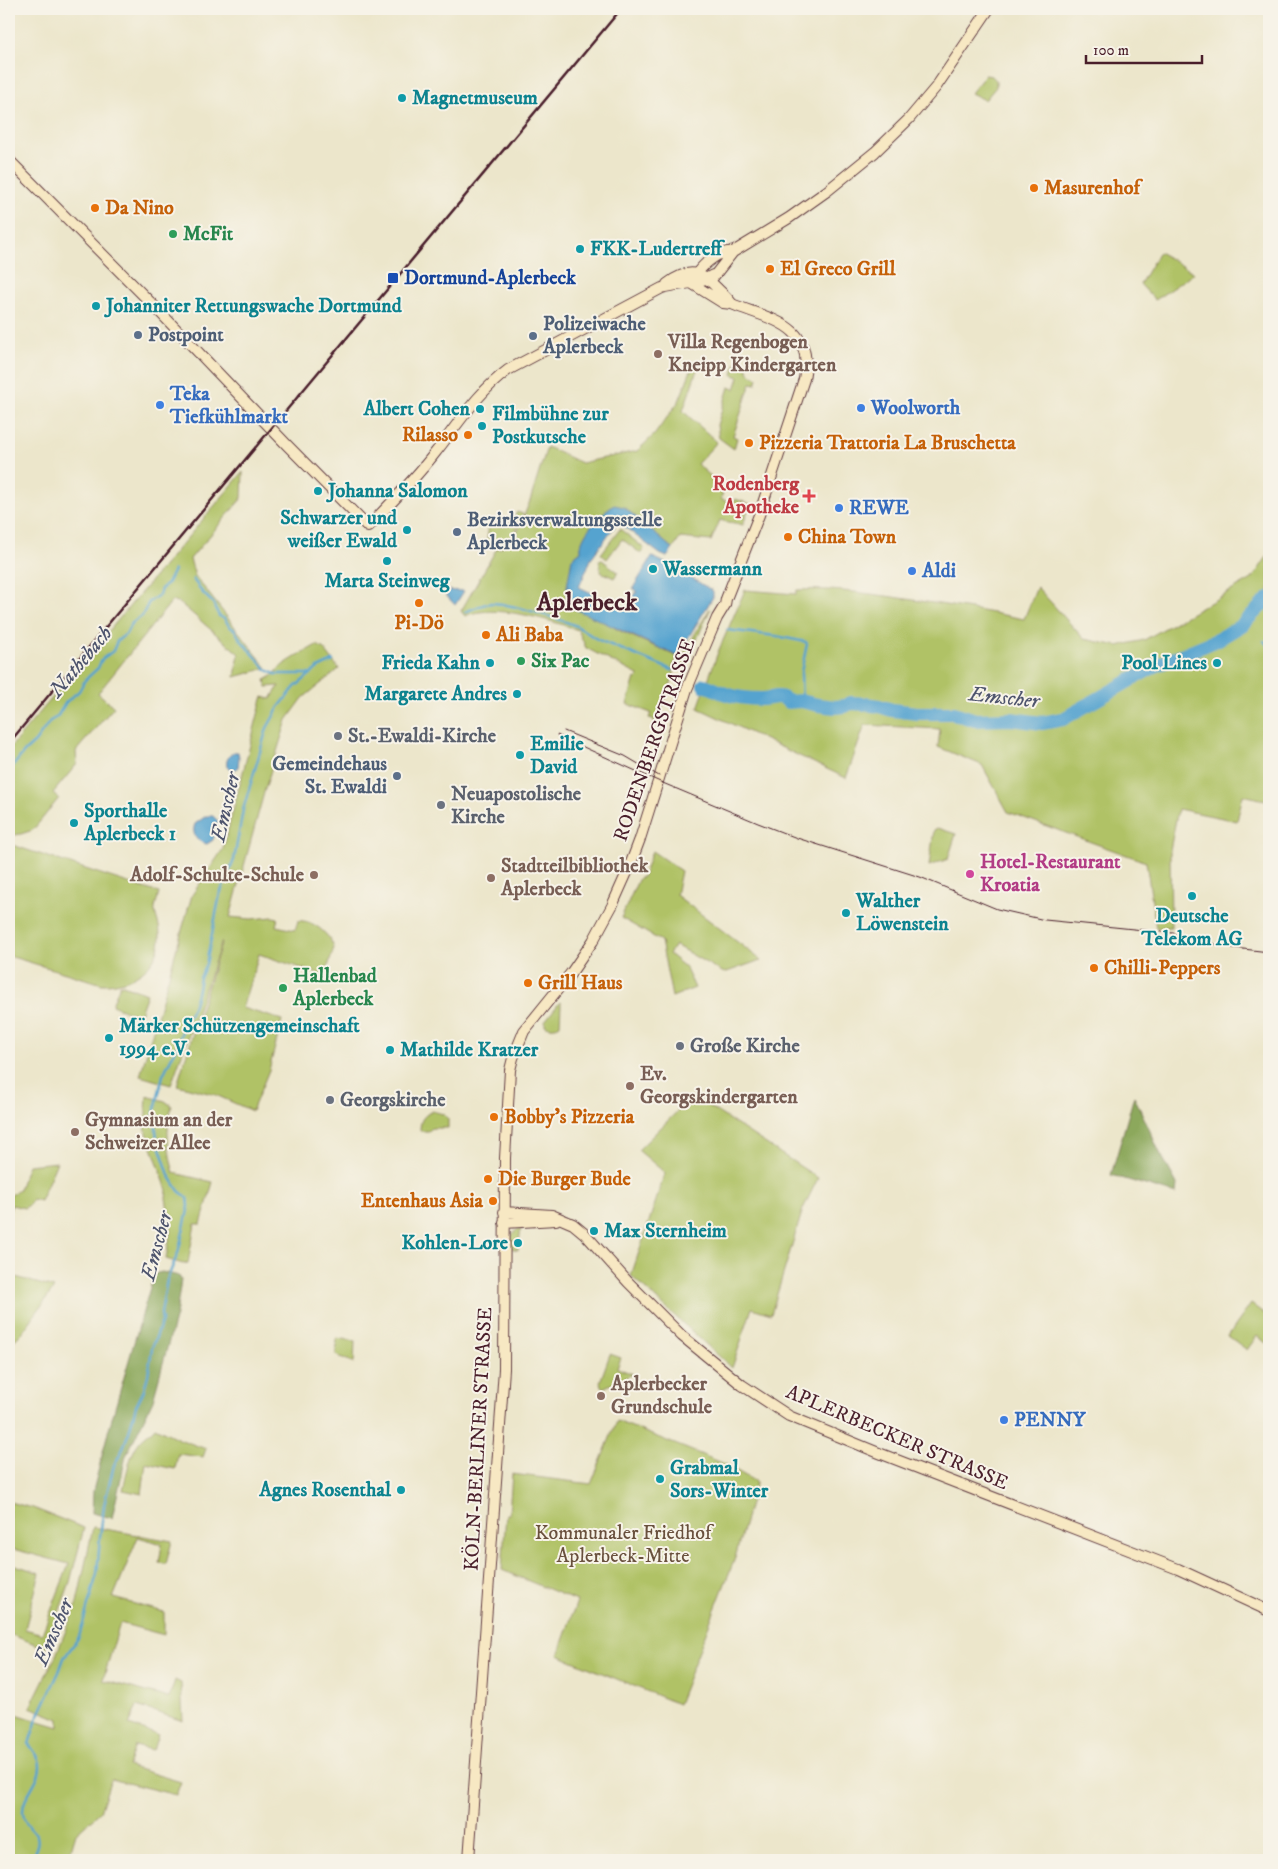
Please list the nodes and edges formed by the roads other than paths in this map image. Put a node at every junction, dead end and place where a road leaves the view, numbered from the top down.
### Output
1 (989, 9) edge
2 (9, 160) edge
3 (703, 278) junction
4 (530, 1023) joint
5 (504, 1212) junction
6 (562, 1219) junction
7 (504, 1224) junction
8 (1269, 1611) edge
9 (469, 1860) edge

1 - 3 main road
2 - 3 main road
3 - 4 main road, RODENBERGSTRASSE
4 - 5 main road, KÖLN-BERLINER STRASSE
5 - 6 main road, APLERBECKER STRASSE
5 - 7 main road, KÖLN-BERLINER STRASSE
6 - 7 main road
6 - 8 main road, APLERBECKER STRASSE
7 - 9 main road, KÖLN-BERLINER STRASSE

